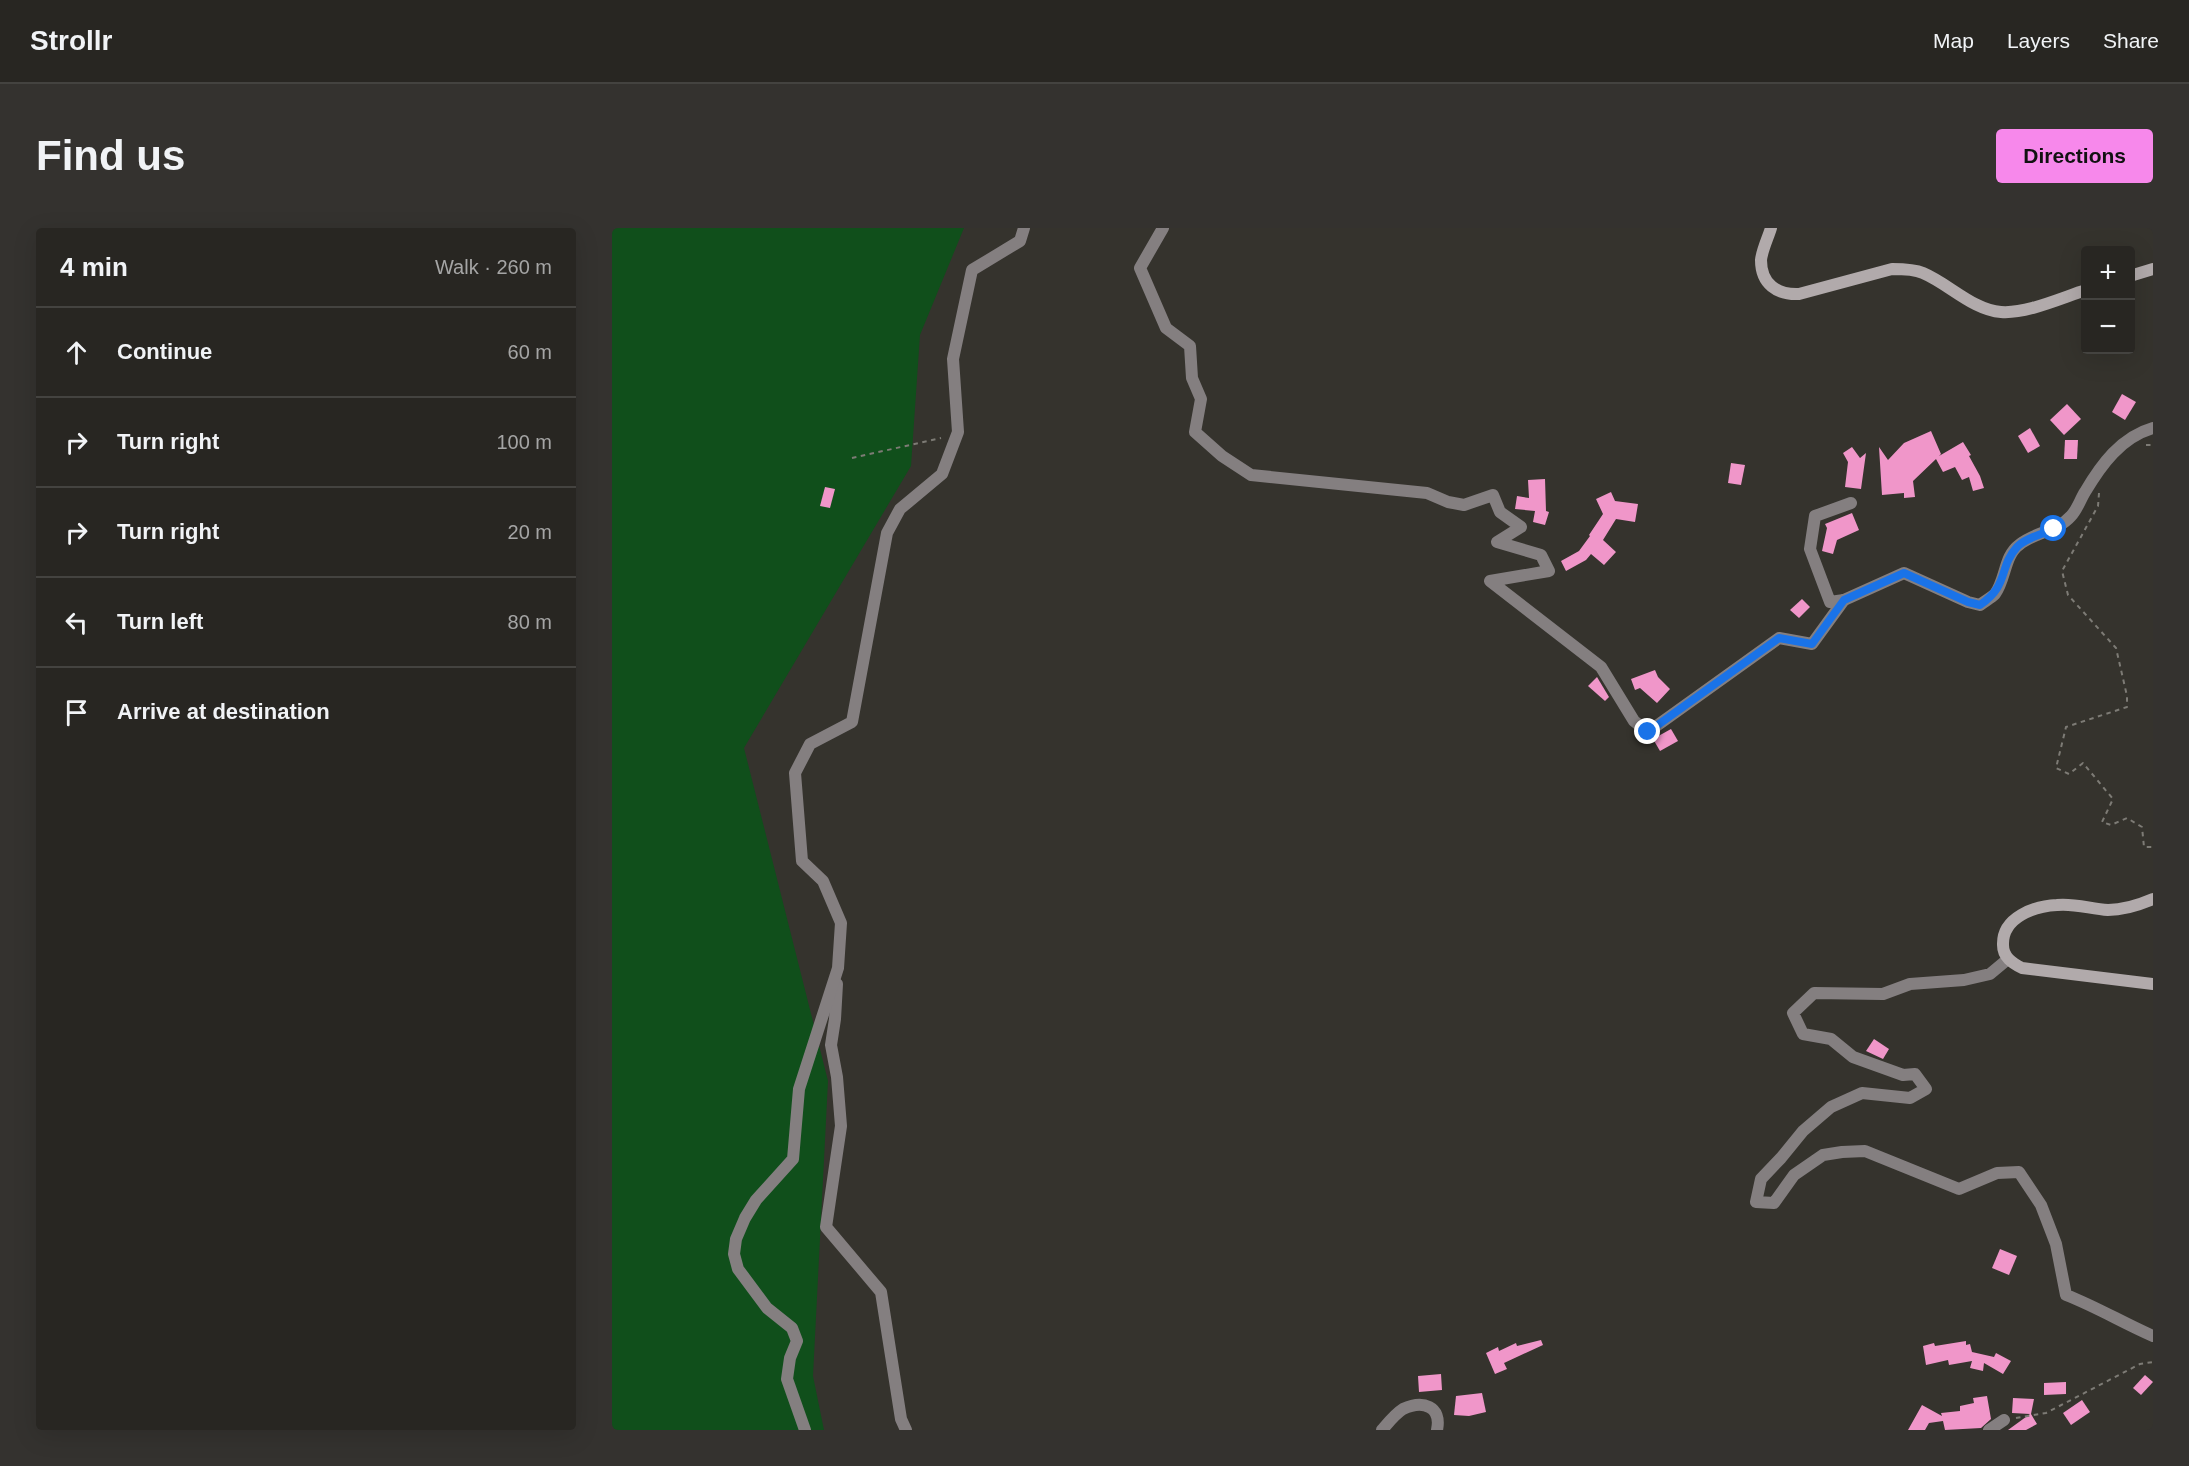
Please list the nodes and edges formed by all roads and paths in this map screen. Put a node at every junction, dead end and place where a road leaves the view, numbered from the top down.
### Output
1 (1024, 228) edge
2 (1163, 228) edge
3 (1771, 228) edge
4 (2153, 269) edge
5 (2135, 274) edge
6 (2081, 291) edge
7 (2153, 428) edge
8 (958, 432) junction
9 (2153, 445) edge
10 (2138, 449) dead end
11 (852, 458) dead end
12 (2100, 487) dead end
13 (1851, 503) dead end
14 (1844, 600) junction
15 (2153, 847) edge
16 (2153, 899) edge
17 (2008, 959) junction
18 (838, 968) junction
19 (2153, 984) edge
20 (2153, 1336) edge
21 (2153, 1362) edge
22 (2004, 1420) joint
23 (805, 1430) edge
24 (906, 1430) edge
25 (1382, 1430) edge
26 (1437, 1430) edge
27 (1989, 1430) edge

1 - 8 street
2 - 14 street
3 - 6 main road
4 - 5 main road
7 - 14 street
8 - 11 path
8 - 18 street
9 - 10 path
12 - 15 path
13 - 14 street
16 - 17 main road
17 - 19 main road
17 - 20 street
18 - 23 street
18 - 24 street
21 - 22 path
22 - 27 street
25 - 26 street

